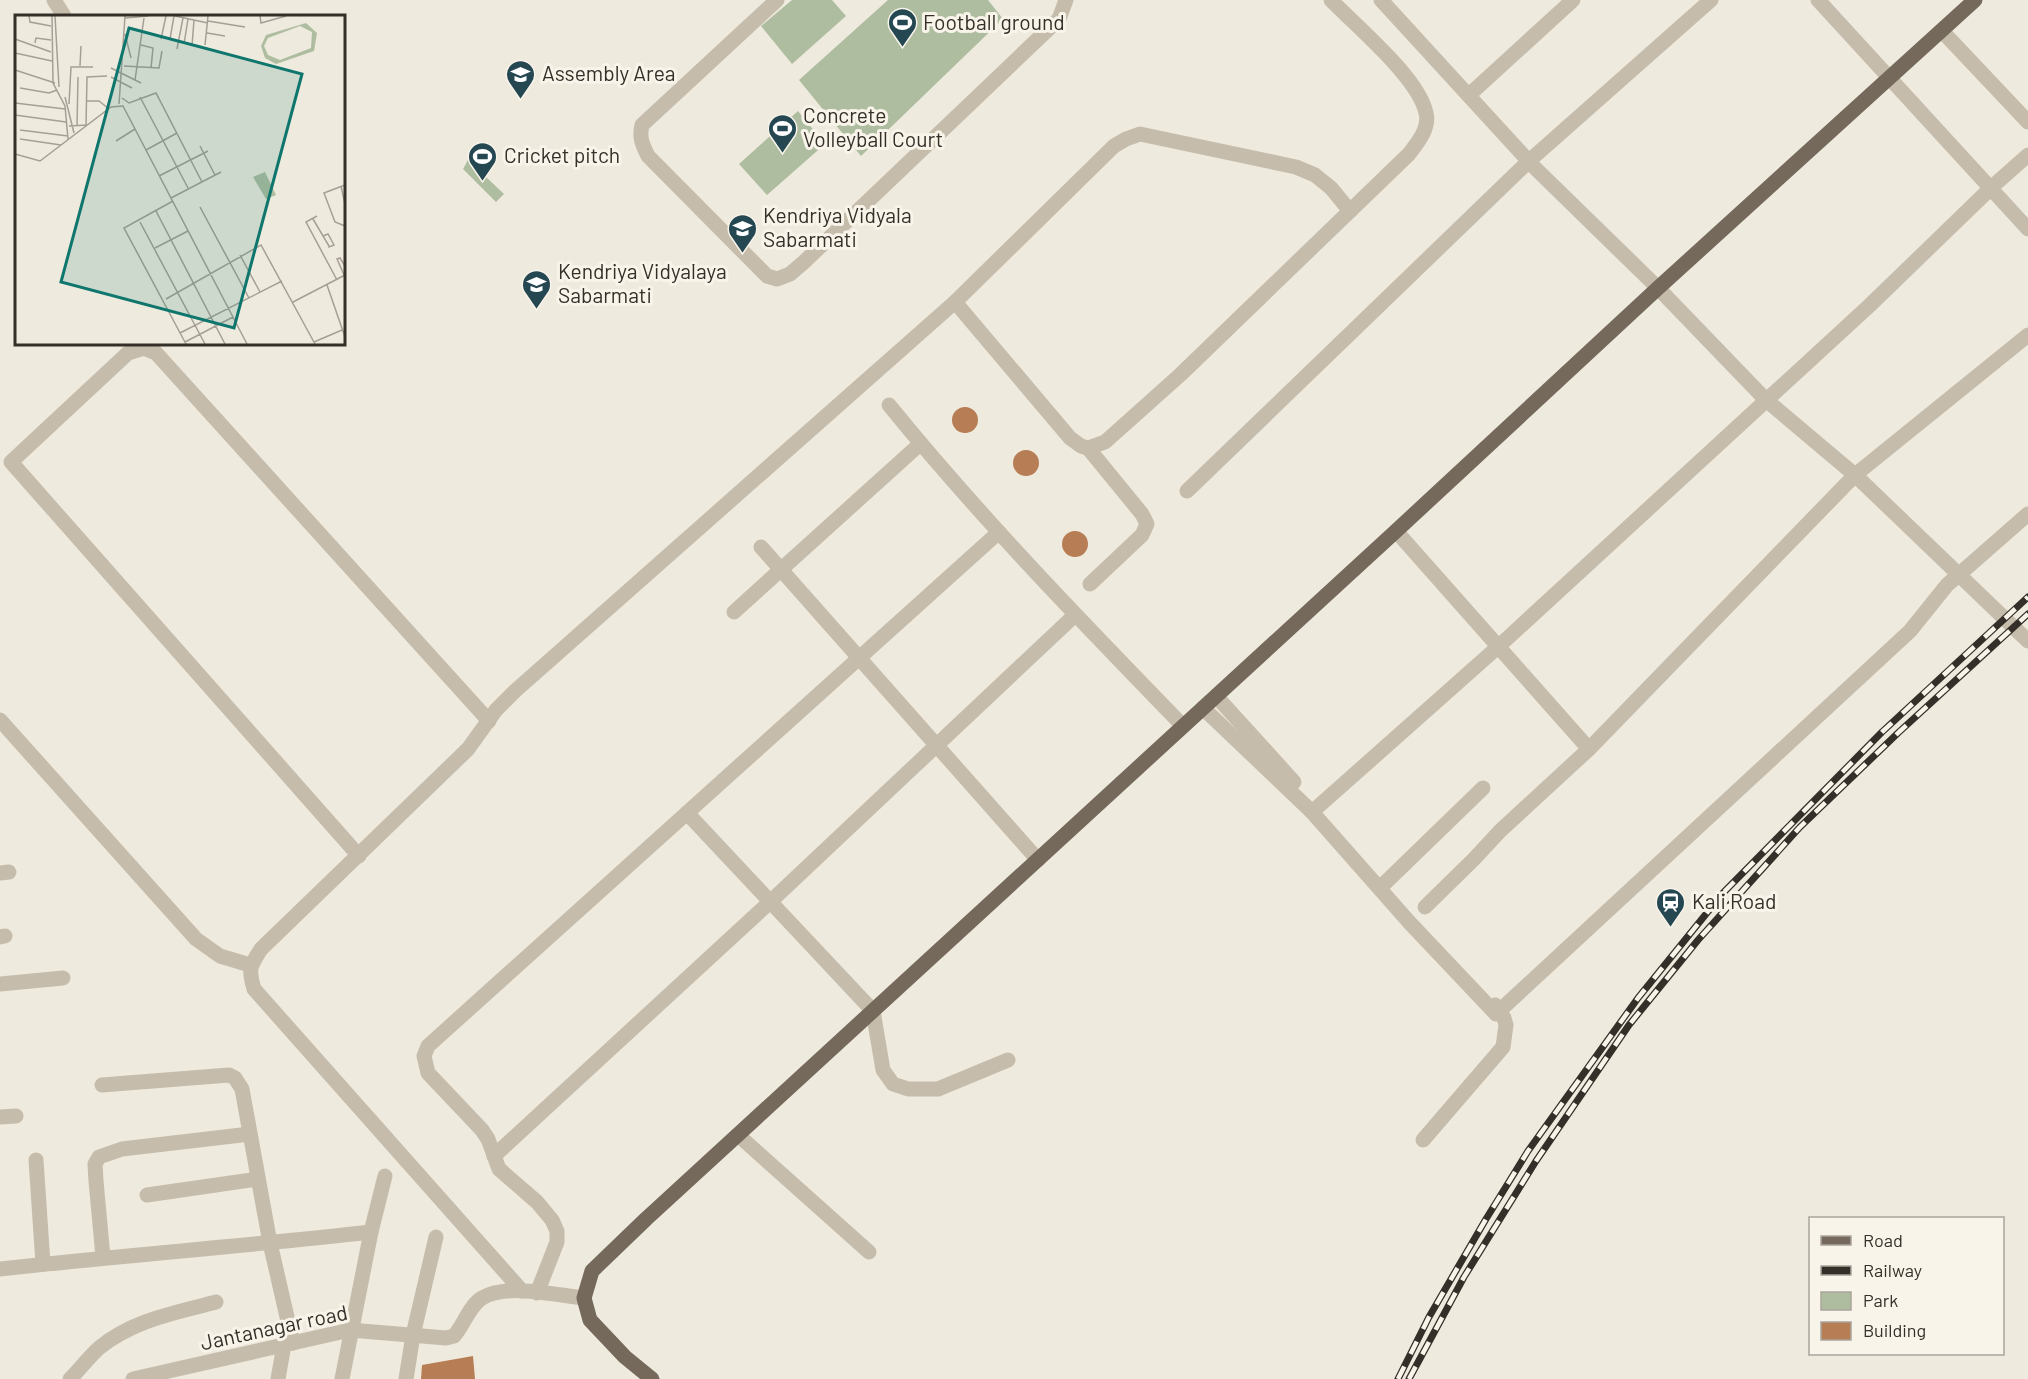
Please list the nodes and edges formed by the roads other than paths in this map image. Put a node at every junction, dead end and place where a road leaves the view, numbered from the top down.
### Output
1 (54, 0) edge
2 (777, 0) edge
3 (1065, 0) edge
4 (1331, 0) edge
5 (1381, 0) edge
6 (1573, 0) edge
7 (1711, 0) edge
8 (1818, 0) edge
9 (1975, 0) edge
10 (63, 15) edge
11 (1942, 31) junction
12 (1889, 80) junction
13 (1469, 94) junction
14 (2028, 122) edge
15 (2028, 155) edge
16 (1529, 161) junction
17 (1990, 188) junction
18 (1350, 211) junction
19 (2028, 229) edge
20 (1658, 288) junction
21 (955, 302) junction
22 (2028, 335) edge
23 (1766, 400) junction
24 (889, 405) dead end
25 (920, 444) junction
26 (1088, 448) junction
27 (5, 466) edge
28 (1854, 475) junction
29 (1187, 491) dead end
30 (2028, 514) edge
31 (1396, 531) junction
32 (999, 532) junction
33 (761, 547) dead end
34 (780, 570) junction
35 (1090, 584) dead end
36 (734, 612) dead end
37 (1075, 615) junction
38 (2028, 641) edge
39 (1499, 646) junction
40 (858, 658) junction
41 (1216, 696) junction
42 (1203, 708) junction
43 (0, 720) edge
44 (489, 721) junction
45 (1183, 726) junction
46 (937, 746) junction
47 (1589, 749) junction
48 (1483, 788) dead end
49 (1314, 810) junction
50 (687, 813) junction
51 (1698, 816) dead end
52 (359, 856) junction
53 (1038, 860) junction
54 (1385, 883) junction
55 (770, 902) junction
56 (1425, 906) dead end
57 (250, 965) junction
58 (63, 978) dead end
59 (0, 984) edge
60 (1498, 1009) junction
61 (873, 1011) junction
62 (1008, 1060) dead end
63 (102, 1085) dead end
64 (250, 1134) junction
65 (738, 1135) junction
66 (1423, 1140) dead end
67 (494, 1156) junction
68 (36, 1160) dead end
69 (385, 1176) dead end
70 (258, 1179) junction
71 (147, 1195) dead end
72 (371, 1232) junction
73 (436, 1237) dead end
74 (270, 1243) junction
75 (870, 1252) dead end
76 (103, 1257) junction
77 (43, 1264) junction
78 (0, 1269) edge
79 (529, 1292) junction
80 (584, 1298) junction
81 (216, 1302) dead end
82 (350, 1330) junction
83 (413, 1335) junction
84 (289, 1344) junction
85 (638, 1374) edge
86 (142, 1378) edge
87 (70, 1379) edge
88 (278, 1379) edge
89 (342, 1379) edge
90 (406, 1379) edge
91 (652, 1379) edge

1 - 10 street
2 - 3 street
4 - 18 street
5 - 13 street
6 - 13 street
7 - 16 street
8 - 12 street
9 - 11 main road
11 - 12 main road
11 - 14 street
12 - 17 street
12 - 20 main road
13 - 16 street
15 - 17 street
16 - 20 street
16 - 29 street
17 - 19 street
17 - 23 street
18 - 21 street
18 - 26 street
20 - 23 street
20 - 31 main road
21 - 26 street
21 - 44 street
22 - 28 street
23 - 28 street
23 - 39 street
24 - 25 street
25 - 32 street
25 - 34 street
26 - 35 street
27 - 44 street
27 - 52 street
28 - 38 street
28 - 47 street
30 - 60 street
31 - 39 street
31 - 41 main road
32 - 37 street
32 - 40 street
33 - 34 street
34 - 36 street
34 - 40 street
37 - 45 street
37 - 46 street
39 - 47 street
39 - 49 street
40 - 46 street
40 - 50 street
41 - 42 main road
41 - 49 street
42 - 45 main road
42 - 49 street
43 - 57 street
44 - 52 street
45 - 53 main road
46 - 53 street
46 - 55 street
47 - 56 street
48 - 54 street
49 - 54 street
49 - 60 street
50 - 55 street
50 - 67 street
51 - 60 street
52 - 57 street
53 - 61 main road
54 - 60 street
55 - 61 street
55 - 67 street
57 - 79 street
58 - 59 street
60 - 66 street
61 - 62 street
61 - 65 main road
63 - 64 street
64 - 70 street
64 - 76 street
65 - 75 street
65 - 80 main road
67 - 79 street
68 - 77 street
69 - 72 street
70 - 71 street
70 - 74 street
72 - 74 street
72 - 82 street
73 - 83 street
74 - 76 street
74 - 84 street
76 - 77 street
77 - 78 street
79 - 80 street, Jantanagar road
79 - 83 street, Jantanagar road
80 - 85 main road
81 - 87 street
82 - 83 street, Jantanagar road
82 - 84 street, Jantanagar road
82 - 89 street
83 - 90 street
84 - 86 street, Jantanagar road
84 - 88 street
85 - 91 main road

